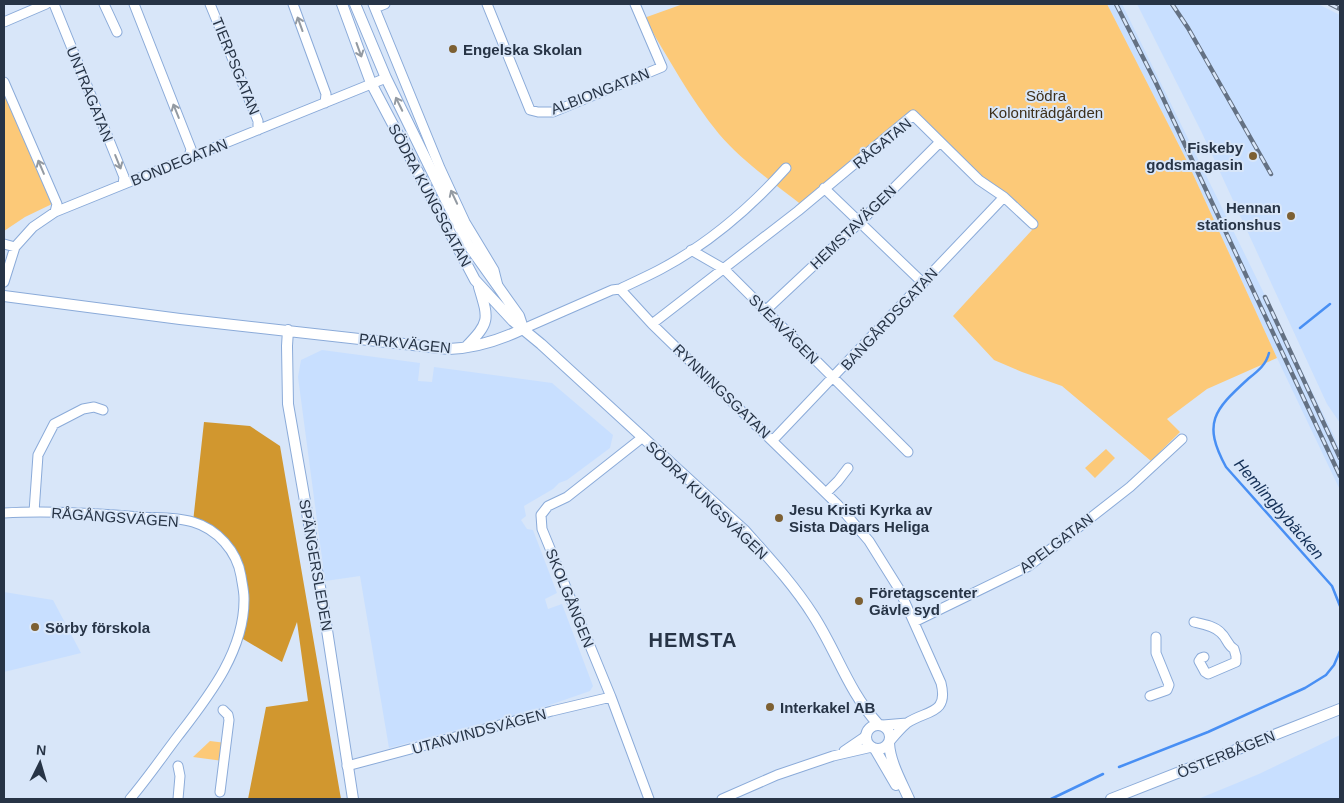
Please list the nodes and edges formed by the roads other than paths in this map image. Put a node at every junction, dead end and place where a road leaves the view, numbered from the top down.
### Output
1 (46, 4) edge
2 (54, 4) edge
3 (104, 4) edge
4 (134, 4) edge
5 (210, 4) edge
6 (292, 4) edge
7 (342, 4) edge
8 (355, 4) edge
9 (385, 4) edge
10 (487, 4) edge
11 (635, 4) edge
12 (374, 6) edge
13 (4, 22) edge
14 (117, 32) dead end
15 (386, 78) junction
16 (4, 82) edge
17 (371, 83) junction
18 (325, 103) junction
19 (258, 130) junction
20 (940, 142) junction
21 (189, 157) junction
22 (786, 168) dead end
23 (123, 184) junction
24 (824, 188) junction
25 (1004, 196) junction
26 (55, 212) junction
27 (858, 223) junction
28 (1033, 224) dead end
29 (4, 244) edge
30 (16, 247) junction
31 (691, 250) junction
32 (724, 269) junction
33 (4, 282) edge
34 (923, 283) junction
35 (478, 284) junction
36 (620, 289) junction
37 (500, 291) junction
38 (4, 296) edge
39 (765, 311) junction
40 (652, 324) junction
41 (523, 329) junction
42 (288, 330) junction
43 (465, 348) junction
44 (833, 378) junction
45 (103, 410) dead end
46 (642, 437) junction
47 (1182, 439) dead end
48 (773, 440) junction
49 (908, 452) dead end
50 (848, 468) dead end
51 (826, 493) junction
52 (34, 512) junction
53 (4, 513) edge
54 (914, 622) junction
55 (1194, 622) dead end
56 (1156, 637) dead end
57 (1204, 656) dead end
58 (1150, 696) dead end
59 (611, 697) junction
60 (857, 698) junction
61 (1340, 709) edge
62 (223, 710) dead end
63 (907, 723) junction
64 (881, 725) junction
65 (866, 734) junction
66 (889, 742) junction
67 (874, 748) junction
68 (842, 752) junction
69 (178, 766) dead end
70 (347, 766) junction
71 (220, 792) dead end
72 (130, 799) edge
73 (178, 799) edge
74 (354, 799) edge
75 (649, 799) edge
76 (722, 799) edge
77 (903, 799) edge
78 (909, 799) edge
79 (1111, 799) edge

1 - 13 street
2 -> 23 street, UNTRAGATAN
3 - 14 street
21 -> 4 street
5 - 19 street, TIERPSGATAN
18 -> 6 street
7 -> 17 main road, SÖDRA KUNGSGATAN
8 - 15 main road, SÖDRA KUNGSGATAN
9 - 12 street
10 - 11 street, ALBIONGATAN
37 -> 12 street, SÖDRA KUNGSGATAN
15 - 17 street, BONDEGATAN
37 -> 15 main road, SÖDRA KUNGSGATAN
26 -> 16 street
17 - 18 street, BONDEGATAN
17 - 35 main road, SÖDRA KUNGSGATAN
18 - 19 street, BONDEGATAN
19 - 21 street, BONDEGATAN
20 - 24 street, RÅGATAN
20 - 25 street, RÅGATAN
20 - 27 street, HEMSTAVÄGEN
21 - 23 street, BONDEGATAN
22 - 31 street, PARKVÄGEN
23 - 26 street, BONDEGATAN
24 - 27 street
24 - 32 street, RÅGATAN
25 - 28 street, RÅGATAN
25 - 34 street, BANGÅRDSGATAN
26 - 30 street, BONDEGATAN
27 - 34 street
27 - 39 street, HEMSTAVÄGEN
29 - 30 street
30 - 33 street, BONDEGATAN
31 - 32 street
31 - 36 street, PARKVÄGEN
32 - 39 street, SVEAVÄGEN
32 - 40 street, RÅGATAN
34 - 44 street, BANGÅRDSGATAN
35 - 41 main road, SÖDRA KUNGSGATAN
35 - 43 main road
36 - 40 street, RYNNINGSGATAN
36 - 41 street, PARKVÄGEN
37 - 41 main road, SÖDRA KUNGSGATAN
38 - 42 main road, PARKVÄGEN
39 - 44 street, SVEAVÄGEN
40 - 48 street, RYNNINGSGATAN
41 - 43 main road, PARKVÄGEN
41 - 46 main road, SÖDRA KUNGSVÄGEN
42 - 43 main road, PARKVÄGEN
42 - 70 main road, SPÄNGERSLEDEN
44 - 48 street, BANGÅRDSGATAN
44 - 49 street, SVEAVÄGEN
45 - 52 street, RÅGÅNGSVÄGEN
46 - 59 street, SKOLGÅNGEN
46 - 60 main road, SÖDRA KUNGSVÄGEN
47 - 54 street, APELGATAN
48 - 51 street, RYNNINGSGATAN
50 - 51 street
51 - 54 street, RYNNINGSGATAN
52 - 53 street, RÅGÅNGSVÄGEN
52 - 72 street, RÅGÅNGSVÄGEN
54 - 63 street, RYNNINGSGATAN
55 - 57 street
56 - 58 street
59 - 70 street, UTANVINDSVÄGEN
59 - 75 street, SKOLGÅNGEN
60 - 64 main road, SÖDRA KUNGSVÄGEN
60 - 65 main road, SÖDRA KUNGSVÄGEN
61 - 79 main road, ÖSTERBÅGEN
62 - 71 street
63 - 64 street
63 - 66 street
64 - 65 main road
64 - 66 main road
65 - 67 main road
65 - 68 street
66 - 67 main road
66 - 78 main road
67 - 68 street
67 - 77 main road
68 - 76 street
69 - 73 street
70 - 74 main road, SPÄNGERSLEDEN

